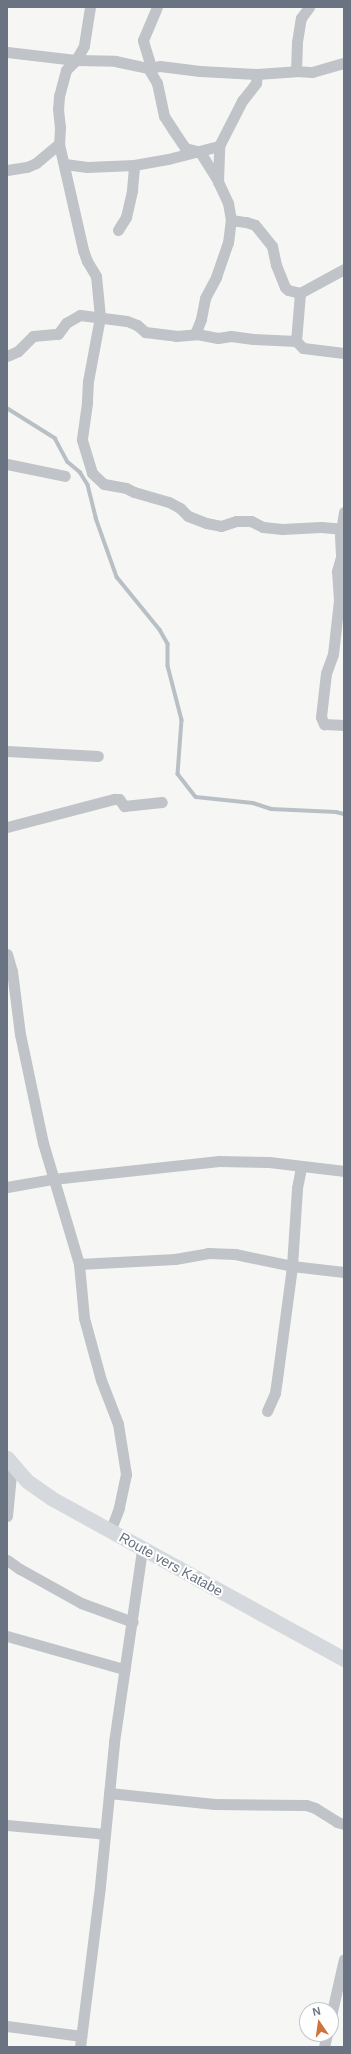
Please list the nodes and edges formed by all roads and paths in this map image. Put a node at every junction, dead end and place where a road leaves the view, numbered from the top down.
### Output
1 (90, 7) edge
2 (156, 7) edge
3 (309, 7) edge
4 (7, 52) edge
5 (76, 60) junction
6 (344, 63) edge
7 (149, 68) junction
8 (296, 71) junction
9 (257, 74) junction
10 (59, 144) junction
11 (219, 146) junction
12 (200, 152) junction
13 (65, 164) junction
14 (134, 165) junction
15 (7, 170) edge
16 (218, 182) junction
17 (231, 220) junction
18 (118, 230) dead end
19 (344, 269) edge
20 (300, 293) junction
21 (100, 317) junction
22 (195, 334) junction
23 (296, 341) junction
24 (344, 353) edge
25 (7, 356) edge
26 (7, 464) edge
27 (65, 476) dead end
28 (344, 512) edge
29 (343, 529) edge
30 (344, 725) edge
31 (7, 751) edge
32 (98, 756) dead end
33 (162, 802) dead end
34 (7, 827) edge
35 (7, 954) edge
36 (301, 1167) junction
37 (344, 1171) edge
38 (52, 1179) junction
39 (7, 1187) edge
40 (79, 1264) junction
41 (292, 1266) junction
42 (344, 1272) edge
43 (267, 1411) dead end
44 (9, 1461) edge
45 (7, 1516) edge
46 (110, 1531) junction
47 (142, 1549) junction
48 (7, 1560) edge
49 (133, 1622) junction
50 (7, 1636) edge
51 (344, 1659) edge
52 (124, 1670) junction
53 (109, 1793) junction
54 (344, 1824) edge
55 (7, 1825) edge
56 (105, 1834) junction
57 (344, 1959) edge
58 (334, 2002) edge
59 (7, 2026) edge
60 (81, 2042) edge

1 - 5 street
2 - 7 street
3 - 8 street
4 - 5 street
5 - 7 street
5 - 10 street
6 - 8 street
7 - 9 street
7 - 12 street
8 - 9 street
9 - 11 street
10 - 13 street
10 - 15 street
11 - 12 street
11 - 16 street
12 - 14 street
12 - 16 street
13 - 14 street
13 - 21 street
14 - 18 street
16 - 17 street
17 - 20 street
17 - 22 street
19 - 20 street
20 - 23 street
21 - 22 street
21 - 25 street
21 - 29 street
22 - 23 street
23 - 24 street
26 - 27 street
28 - 29 street
29 - 30 street
31 - 32 street
33 - 34 street
35 - 38 street
36 - 37 street
36 - 38 street
36 - 41 street
38 - 39 street
38 - 40 street
40 - 41 street
40 - 46 street
41 - 42 street
41 - 43 street
44 - 45 street
44 - 46 street, Route vers Katabe
46 - 47 street, Route vers Katabe
47 - 49 street
47 - 51 street, Route vers Katabe
48 - 49 street
49 - 52 street
50 - 52 street
52 - 53 street
53 - 54 street
53 - 56 street
55 - 56 street
56 - 60 street
57 - 58 street
59 - 60 street

